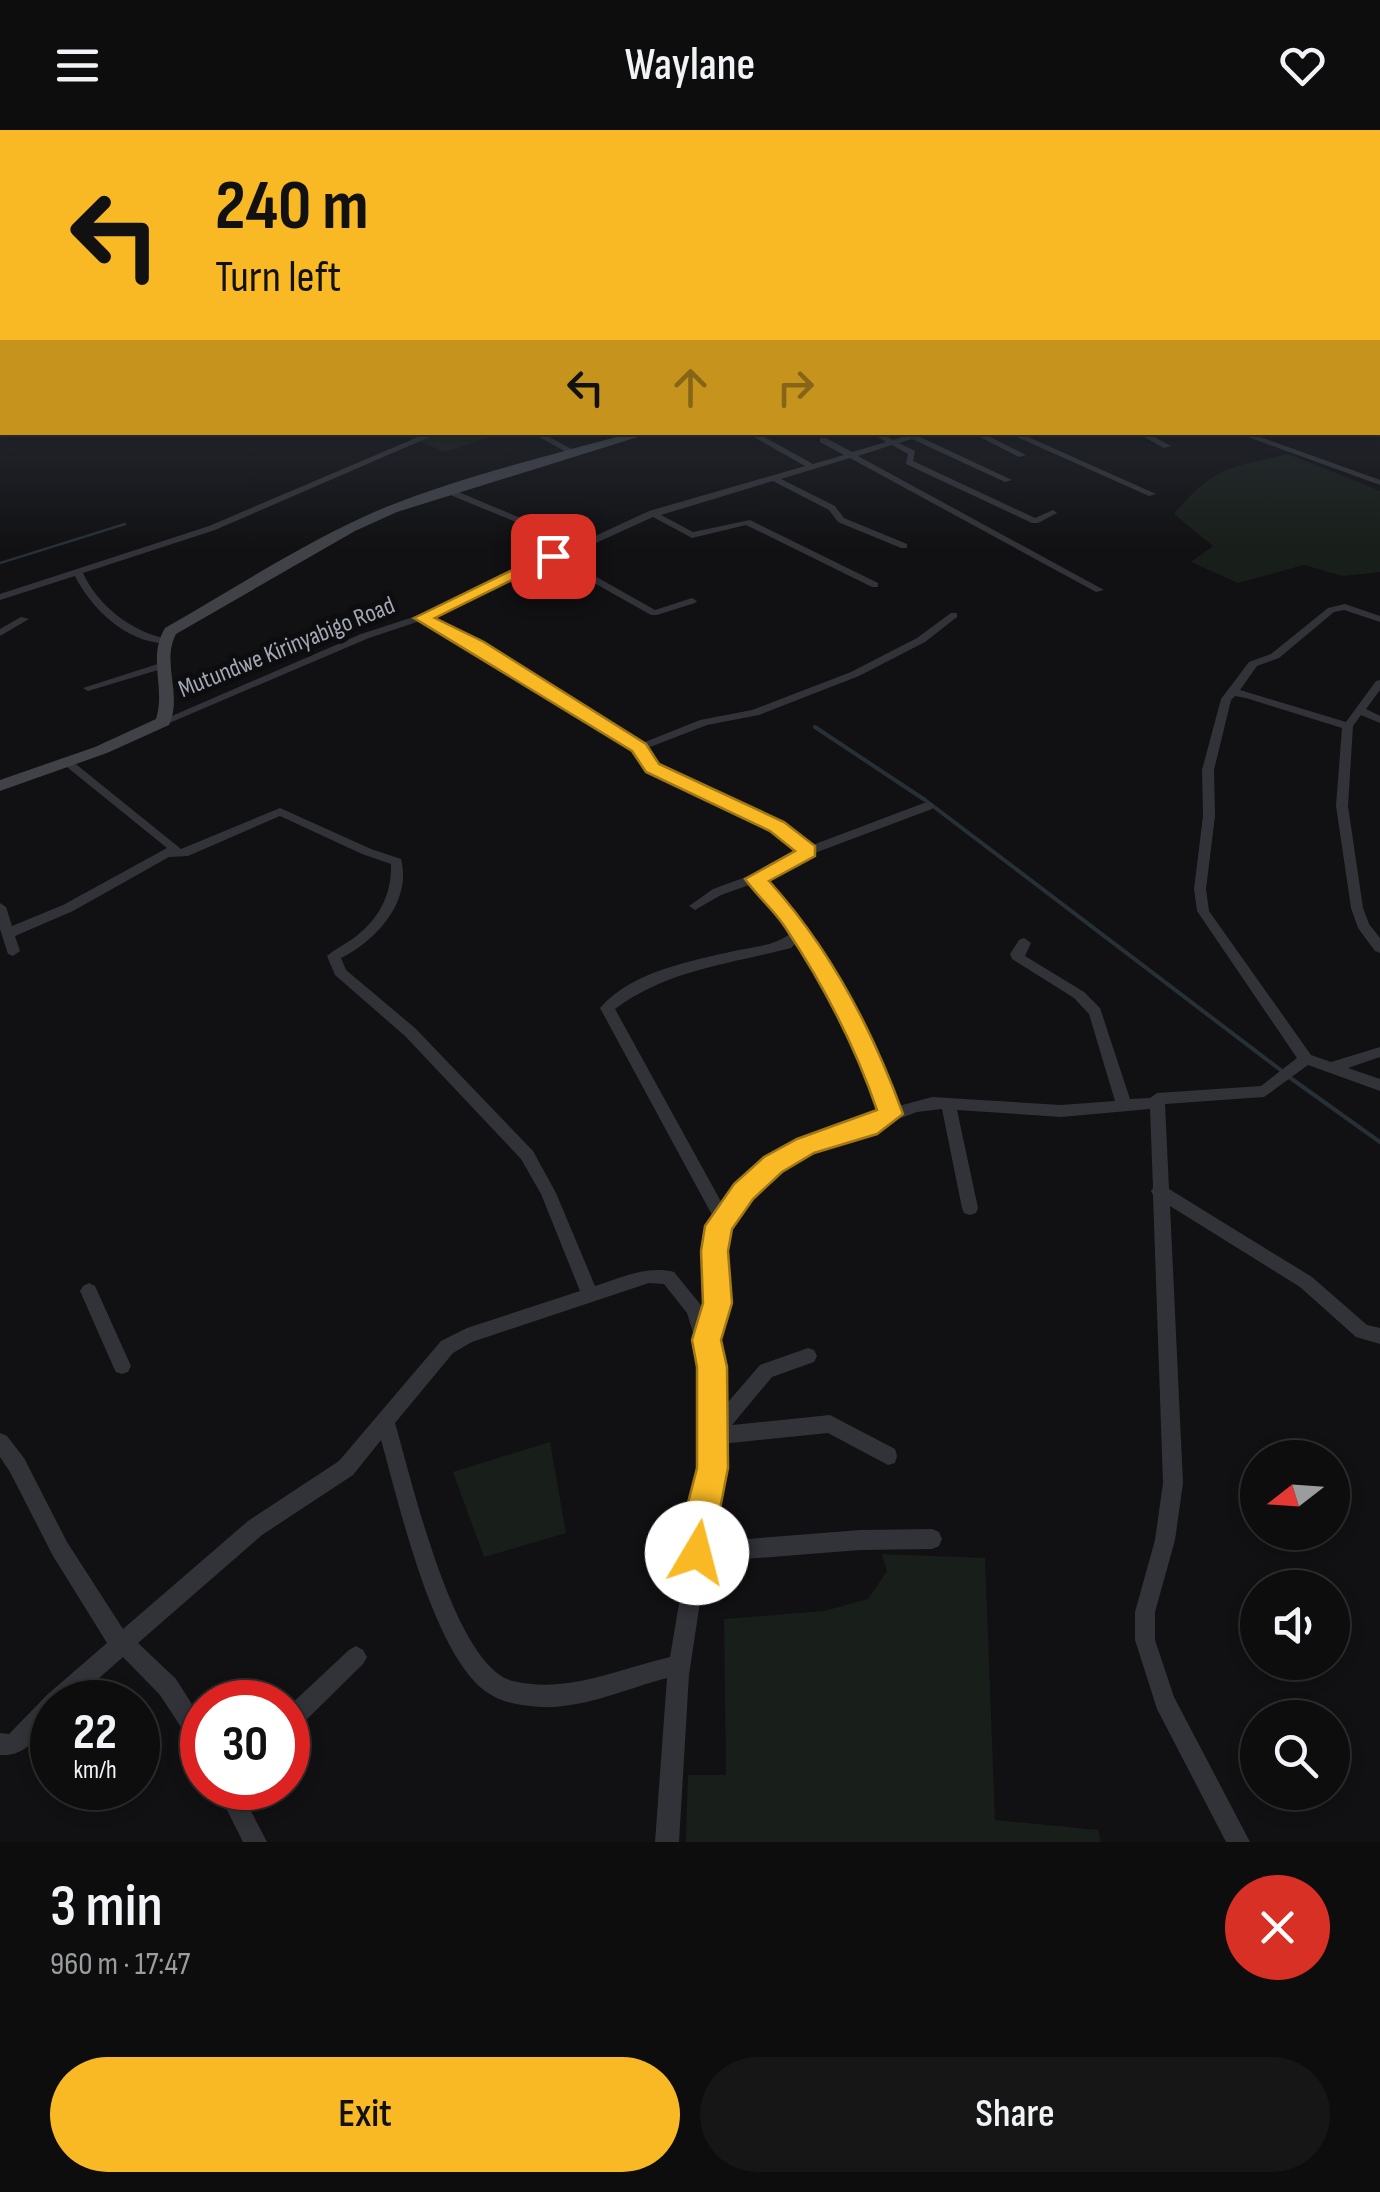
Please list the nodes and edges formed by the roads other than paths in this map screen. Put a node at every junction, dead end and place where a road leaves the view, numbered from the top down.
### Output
1 (431, 435) edge
2 (539, 435) edge
3 (638, 435) edge
4 (754, 435) edge
5 (879, 435) edge
6 (920, 435) edge
7 (979, 435) edge
8 (1017, 435) edge
9 (1144, 435) edge
10 (1245, 435) edge
11 (914, 437) junction
12 (823, 440) dead end
13 (893, 442) junction
14 (1168, 446) dead end
15 (573, 452) junction
16 (850, 455) junction
17 (1022, 455) dead end
18 (811, 466) junction
19 (771, 478) junction
20 (1008, 480) dead end
21 (1380, 483) edge
22 (446, 490) junction
23 (1152, 494) dead end
24 (1053, 513) dead end
25 (652, 514) junction
26 (577, 544) junction
27 (904, 546) dead end
28 (553, 556) junction
29 (77, 572) junction
30 (875, 585) dead end
31 (1099, 590) dead end
32 (0, 596) edge
33 (692, 601) dead end
34 (954, 615) dead end
35 (422, 618) junction
36 (24, 619) dead end
37 (1380, 619) edge
38 (0, 633) edge
39 (164, 641) junction
40 (164, 664) junction
41 (1380, 682) edge
42 (88, 688) dead end
43 (1233, 692) junction
44 (1359, 710) junction
45 (1380, 720) edge
46 (163, 722) junction
47 (1348, 726) junction
48 (639, 748) junction
49 (68, 763) junction
50 (0, 786) edge
51 (928, 806) dead end
52 (808, 851) junction
53 (172, 854) junction
54 (755, 879) junction
55 (695, 906) dead end
56 (0, 907) edge
57 (9, 934) junction
58 (797, 935) junction
59 (1024, 943) dead end
60 (1380, 948) edge
61 (13, 951) dead end
62 (1380, 1052) edge
63 (1306, 1059) junction
64 (1336, 1066) junction
65 (1380, 1085) edge
66 (948, 1104) junction
67 (1157, 1104) junction
68 (1124, 1105) junction
69 (891, 1114) junction
70 (1160, 1191) junction
71 (970, 1208) dead end
72 (719, 1226) junction
73 (88, 1291) dead end
74 (590, 1296) junction
75 (1380, 1336) edge
76 (706, 1340) junction
77 (808, 1356) dead end
78 (122, 1366) dead end
79 (385, 1420) junction
80 (710, 1436) junction
81 (0, 1442) edge
82 (888, 1456) dead end
83 (932, 1539) dead end
84 (697, 1553) junction
85 (123, 1643) junction
86 (356, 1656) dead end
87 (679, 1665) junction
88 (81, 1680) edge
89 (310, 1701) edge
90 (180, 1706) edge
91 (30, 1728) edge
92 (0, 1744) edge
93 (237, 1810) edge
94 (248, 1839) edge
95 (667, 1842) edge
96 (1238, 1842) edge

1 - 29 street
2 - 15 street
3 - 15 street
4 - 18 street
5 - 13 street
6 - 11 street, Mutundwe Kirinyabigo Road
7 - 17 street
8 - 23 street
9 - 14 street
10 - 21 street
11 - 13 street, Mutundwe Kirinyabigo Road
11 - 20 street
12 - 16 street
13 - 16 street, Mutundwe Kirinyabigo Road
13 - 24 street
15 - 22 street
16 - 18 street, Mutundwe Kirinyabigo Road
16 - 31 street
18 - 19 street, Mutundwe Kirinyabigo Road
19 - 25 street, Mutundwe Kirinyabigo Road
19 - 27 street
22 - 26 street
22 - 39 street
25 - 26 street, Mutundwe Kirinyabigo Road
25 - 30 street
26 - 28 street, Mutundwe Kirinyabigo Road
28 - 33 street
28 - 35 street, Mutundwe Kirinyabigo Road
29 - 32 street
29 - 39 street
34 - 48 street
35 - 46 street, Mutundwe Kirinyabigo Road
35 - 48 street
36 - 38 street
37 - 43 street
39 - 40 street
40 - 42 street
40 - 46 street
41 - 44 street
43 - 47 street
43 - 63 street
44 - 45 street
44 - 47 street
46 - 49 street, Mutundwe Kirinyabigo Road
47 - 60 street
48 - 52 street
49 - 50 street, Mutundwe Kirinyabigo Road
49 - 53 street
51 - 52 street
52 - 54 street
53 - 57 street
53 - 74 street
54 - 55 street
54 - 58 street
56 - 57 street
57 - 61 street
58 - 69 street
58 - 72 street
59 - 68 street
62 - 64 street
63 - 64 street
63 - 67 street
64 - 65 street
66 - 68 street
66 - 69 street
66 - 71 street
67 - 68 street
67 - 70 street
69 - 72 street
70 - 75 street
70 - 96 street
72 - 76 street
73 - 78 street
74 - 76 street
74 - 79 street
76 - 80 street
77 - 80 street
79 - 85 street
79 - 87 street
80 - 82 street
80 - 84 street
81 - 85 street
83 - 84 street
84 - 87 street
85 - 88 street
85 - 90 street
86 - 89 street
87 - 95 street
91 - 92 street
93 - 94 street

